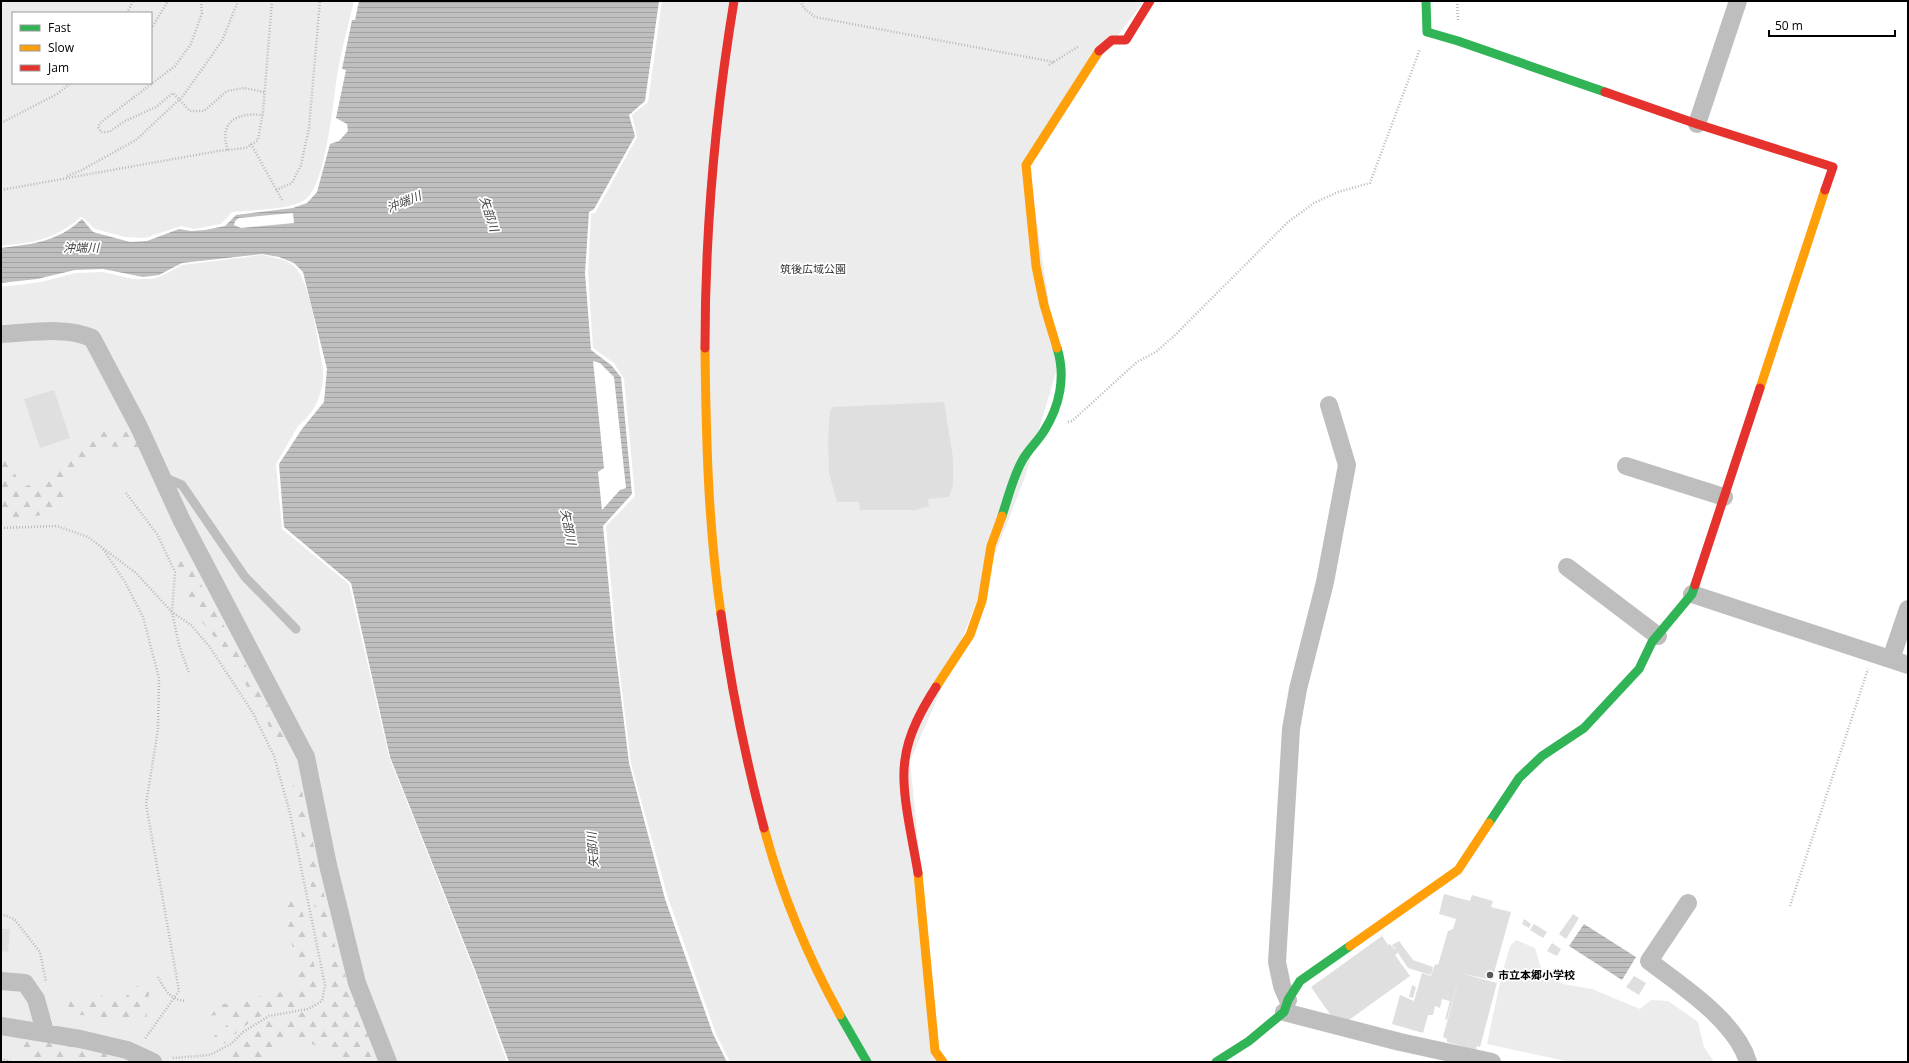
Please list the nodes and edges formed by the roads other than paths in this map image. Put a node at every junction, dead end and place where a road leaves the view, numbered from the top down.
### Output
1 (734, 1) edge
2 (1150, 1) edge
3 (1426, 1) edge
4 (1738, 1) edge
5 (1697, 124) junction
6 (1, 334) edge
7 (1329, 405) dead end
8 (1626, 466) dead end
9 (162, 476) junction
10 (1724, 497) junction
11 (1567, 567) dead end
12 (1692, 594) junction
13 (1908, 609) edge
14 (296, 629) dead end
15 (1658, 636) junction
16 (1900, 662) edge
17 (1688, 903) dead end
18 (1, 981) edge
19 (1286, 1006) junction
20 (1, 1026) edge
21 (45, 1032) junction
22 (153, 1062) edge
23 (388, 1062) edge
24 (867, 1062) edge
25 (943, 1062) edge
26 (1216, 1062) edge
27 (1492, 1062) edge
28 (1748, 1062) edge

1 - 24 street
2 - 25 street
3 - 5 street
4 - 5 street
5 - 10 street
6 - 9 street
7 - 19 street
8 - 10 street
9 - 14 lane
9 - 23 street
10 - 12 street
11 - 15 street
12 - 15 street
12 - 16 street
13 - 16 street
15 - 19 street
17 - 28 street
18 - 21 street
19 - 26 street
19 - 27 street
20 - 21 street
21 - 22 street

